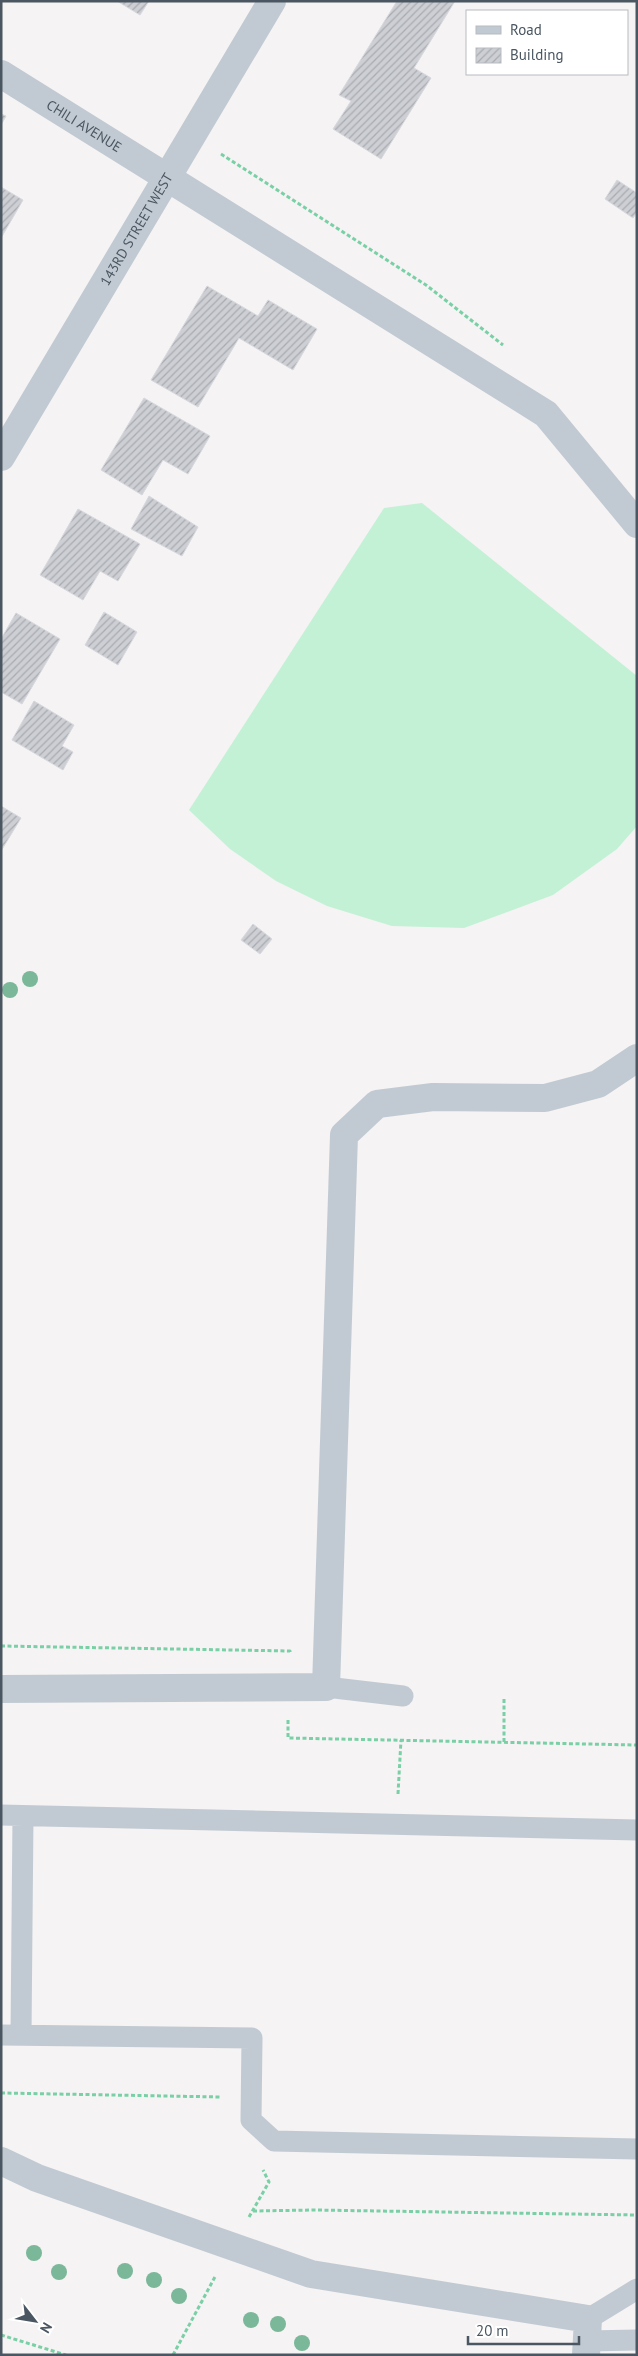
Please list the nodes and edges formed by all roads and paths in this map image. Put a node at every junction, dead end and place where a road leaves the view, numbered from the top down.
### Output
1 (272, 1) edge
2 (1, 74) edge
3 (214, 149) dead end
4 (166, 178) junction
5 (504, 346) dead end
6 (1, 458) edge
7 (637, 524) edge
8 (637, 1058) edge
9 (326, 1687) junction
10 (1, 1689) edge
11 (403, 1696) dead end
12 (504, 1699) dead end
13 (401, 1740) dead end
14 (504, 1742) dead end
15 (1, 1815) edge
16 (23, 1816) junction
17 (397, 1824) junction
18 (637, 1830) edge
19 (11, 2035) edge
20 (1, 2093) edge
21 (225, 2097) dead end
22 (637, 2149) edge
23 (1, 2161) edge
24 (259, 2168) dead end
25 (253, 2211) junction
26 (637, 2215) edge
27 (246, 2222) dead end
28 (219, 2270) dead end
29 (637, 2289) edge
30 (1, 2335) edge
31 (587, 2338) edge
32 (637, 2340) edge
33 (66, 2355) edge
34 (174, 2355) edge

1 - 4 street, 143RD STREET WEST
2 - 4 street, CHILI AVENUE
3 - 5 path
4 - 6 street, 143RD STREET WEST
4 - 7 street, CHILI AVENUE
8 - 9 street
9 - 10 street
9 - 11 lane
12 - 14 path
13 - 17 path
15 - 16 lane
16 - 17 lane
16 - 19 lane
17 - 18 lane
19 - 22 lane
20 - 21 path
23 - 31 street
24 - 25 path
25 - 26 path
25 - 27 path
28 - 34 path
29 - 31 lane
30 - 33 path
31 - 32 lane

